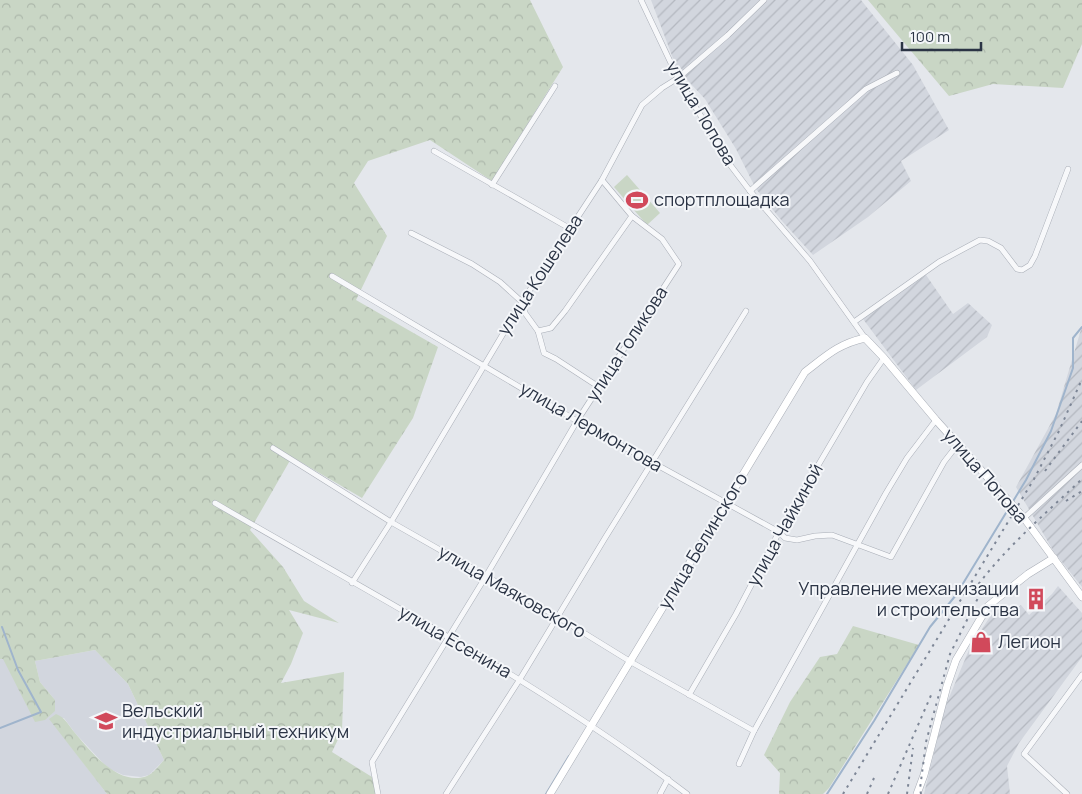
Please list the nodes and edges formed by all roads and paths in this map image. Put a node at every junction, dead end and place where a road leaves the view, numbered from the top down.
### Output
1 (641, 0) edge
2 (764, 0) edge
3 (897, 73) dead end
4 (678, 78) junction
5 (555, 86) dead end
6 (434, 151) dead end
7 (1068, 169) dead end
8 (602, 180) junction
9 (492, 184) junction
10 (750, 191) junction
11 (632, 216) junction
12 (569, 228) junction
13 (411, 233) dead end
14 (332, 276) dead end
15 (522, 302) junction
16 (746, 311) dead end
17 (854, 322) junction
18 (538, 331) junction
19 (865, 338) junction
20 (884, 358) junction
21 (483, 365) junction
22 (599, 386) junction
23 (936, 420) junction
24 (577, 421) junction
25 (958, 444) junction
26 (273, 448) dead end
27 (652, 462) junction
28 (1082, 464) edge
29 (726, 502) junction
30 (215, 503) dead end
31 (1024, 518) junction
32 (391, 522) junction
33 (779, 532) junction
34 (858, 545) junction
35 (1054, 558) junction
36 (486, 576) junction
37 (352, 583) junction
38 (1082, 597) edge
39 (558, 617) junction
40 (448, 638) junction
41 (631, 662) junction
42 (1082, 675) edge
43 (520, 680) junction
44 (689, 695) junction
45 (592, 727) junction
46 (754, 731) junction
47 (739, 764) dead end
48 (668, 780) junction
49 (378, 794) edge
50 (446, 794) edge
51 (550, 794) edge
52 (660, 794) edge
53 (687, 794) edge
54 (917, 794) edge
55 (1067, 794) edge

1 - 4 street, улица Попова
2 - 4 street, улица Кошелева
3 - 10 street
4 - 8 street, улица Кошелева
4 - 10 street, улица Попова
5 - 9 street
6 - 9 street
7 - 17 street
8 - 11 street, улица Голикова
8 - 12 street, улица Кошелева
9 - 12 street
10 - 17 street, улица Попова
11 - 18 street
11 - 22 street, улица Голикова
12 - 15 street, улица Кошелева
13 - 15 street
14 - 21 street, улица Лермонтова
15 - 18 street
15 - 21 street, улица Кошелева
16 - 27 street
17 - 19 street, улица Попова
18 - 22 street
19 - 20 street
19 - 29 street, улица Белинского
20 - 23 street, улица Попова
20 - 33 street, улица Чайкиной
21 - 24 street, улица Лермонтова
21 - 32 street, улица Кошелева
22 - 24 street, улица Голикова
23 - 25 street, улица Попова
23 - 34 street
24 - 27 street, улица Лермонтова
24 - 36 street, улица Голикова
25 - 31 street, улица Попова
25 - 34 street, улица Лермонтова
26 - 32 street, улица Маяковского
27 - 29 street, улица Лермонтова
27 - 39 street
28 - 31 street
29 - 33 street, улица Лермонтова
29 - 41 street, улица Белинского
30 - 37 street, улица Есенина
31 - 35 street, улица Попова
32 - 36 street, улица Маяковского
32 - 37 street, улица Кошелева
33 - 34 street, улица Лермонтова
33 - 44 street, улица Чайкиной
34 - 46 street
35 - 38 street, улица Попова
35 - 54 street
36 - 39 street, улица Маяковского
36 - 40 street, улица Голикова
37 - 40 street, улица Есенина
39 - 41 street, улица Маяковского
39 - 43 street
40 - 43 street, улица Есенина
40 - 49 street, улица Голикова
41 - 44 street, улица Маяковского
41 - 45 street, улица Белинского
42 - 55 street
43 - 45 street, улица Есенина
43 - 50 street
44 - 46 street, улица Маяковского
45 - 48 street, улица Есенина
45 - 51 street, улица Белинского
46 - 47 street
48 - 52 street
48 - 53 street, улица Есенина

